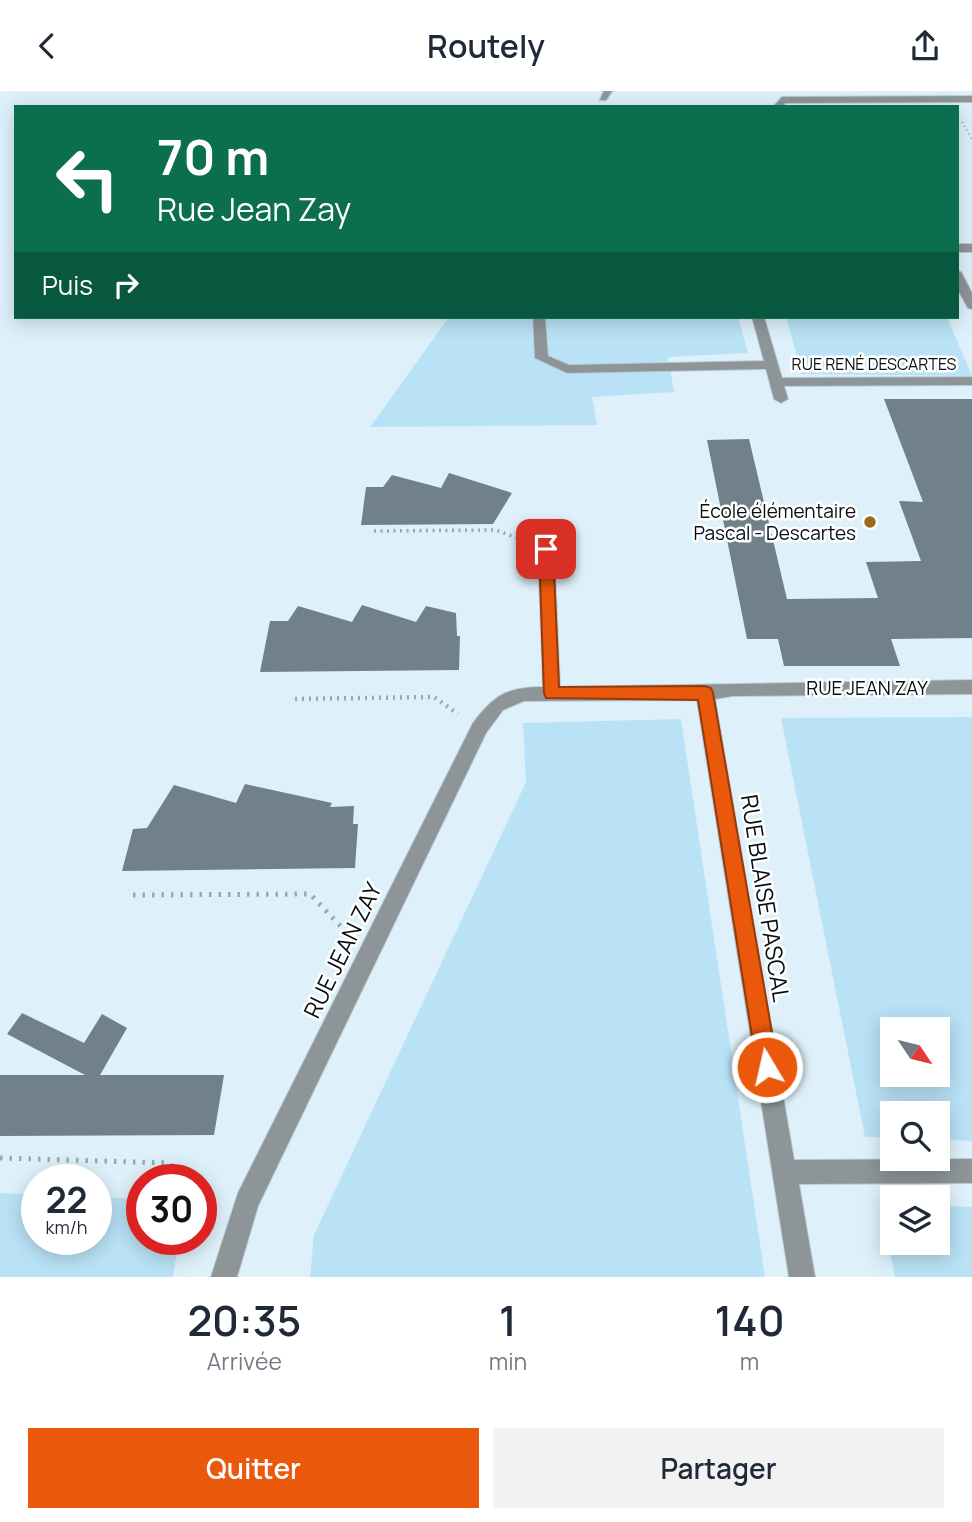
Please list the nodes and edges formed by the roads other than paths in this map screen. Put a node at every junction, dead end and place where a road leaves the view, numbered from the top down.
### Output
1 (868, 99) edge
2 (972, 99) edge
3 (780, 103) edge
4 (959, 279) edge
5 (972, 305) edge
6 (539, 319) edge
7 (759, 319) edge
8 (771, 365) junction
9 (972, 381) edge
10 (776, 382) junction
11 (782, 399) dead end
12 (546, 549) road end
13 (972, 687) edge
14 (552, 693) junction
15 (705, 693) junction
16 (972, 1171) edge
17 (785, 1172) junction
18 (224, 1277) edge
19 (802, 1277) edge

1 - 2 street
1 - 3 street
4 - 5 street
6 - 8 street
7 - 8 street, RUE RENÉ DESCARTES
8 - 10 street, RUE RENÉ DESCARTES
9 - 10 street, RUE RENÉ DESCARTES
10 - 11 street, RUE RENÉ DESCARTES
12 - 14 street
13 - 15 street, RUE JEAN ZAY
14 - 15 street, RUE JEAN ZAY
14 - 18 street, RUE JEAN ZAY
15 - 17 street, RUE BLAISE PASCAL
16 - 17 street
17 - 19 street, RUE BLAISE PASCAL

